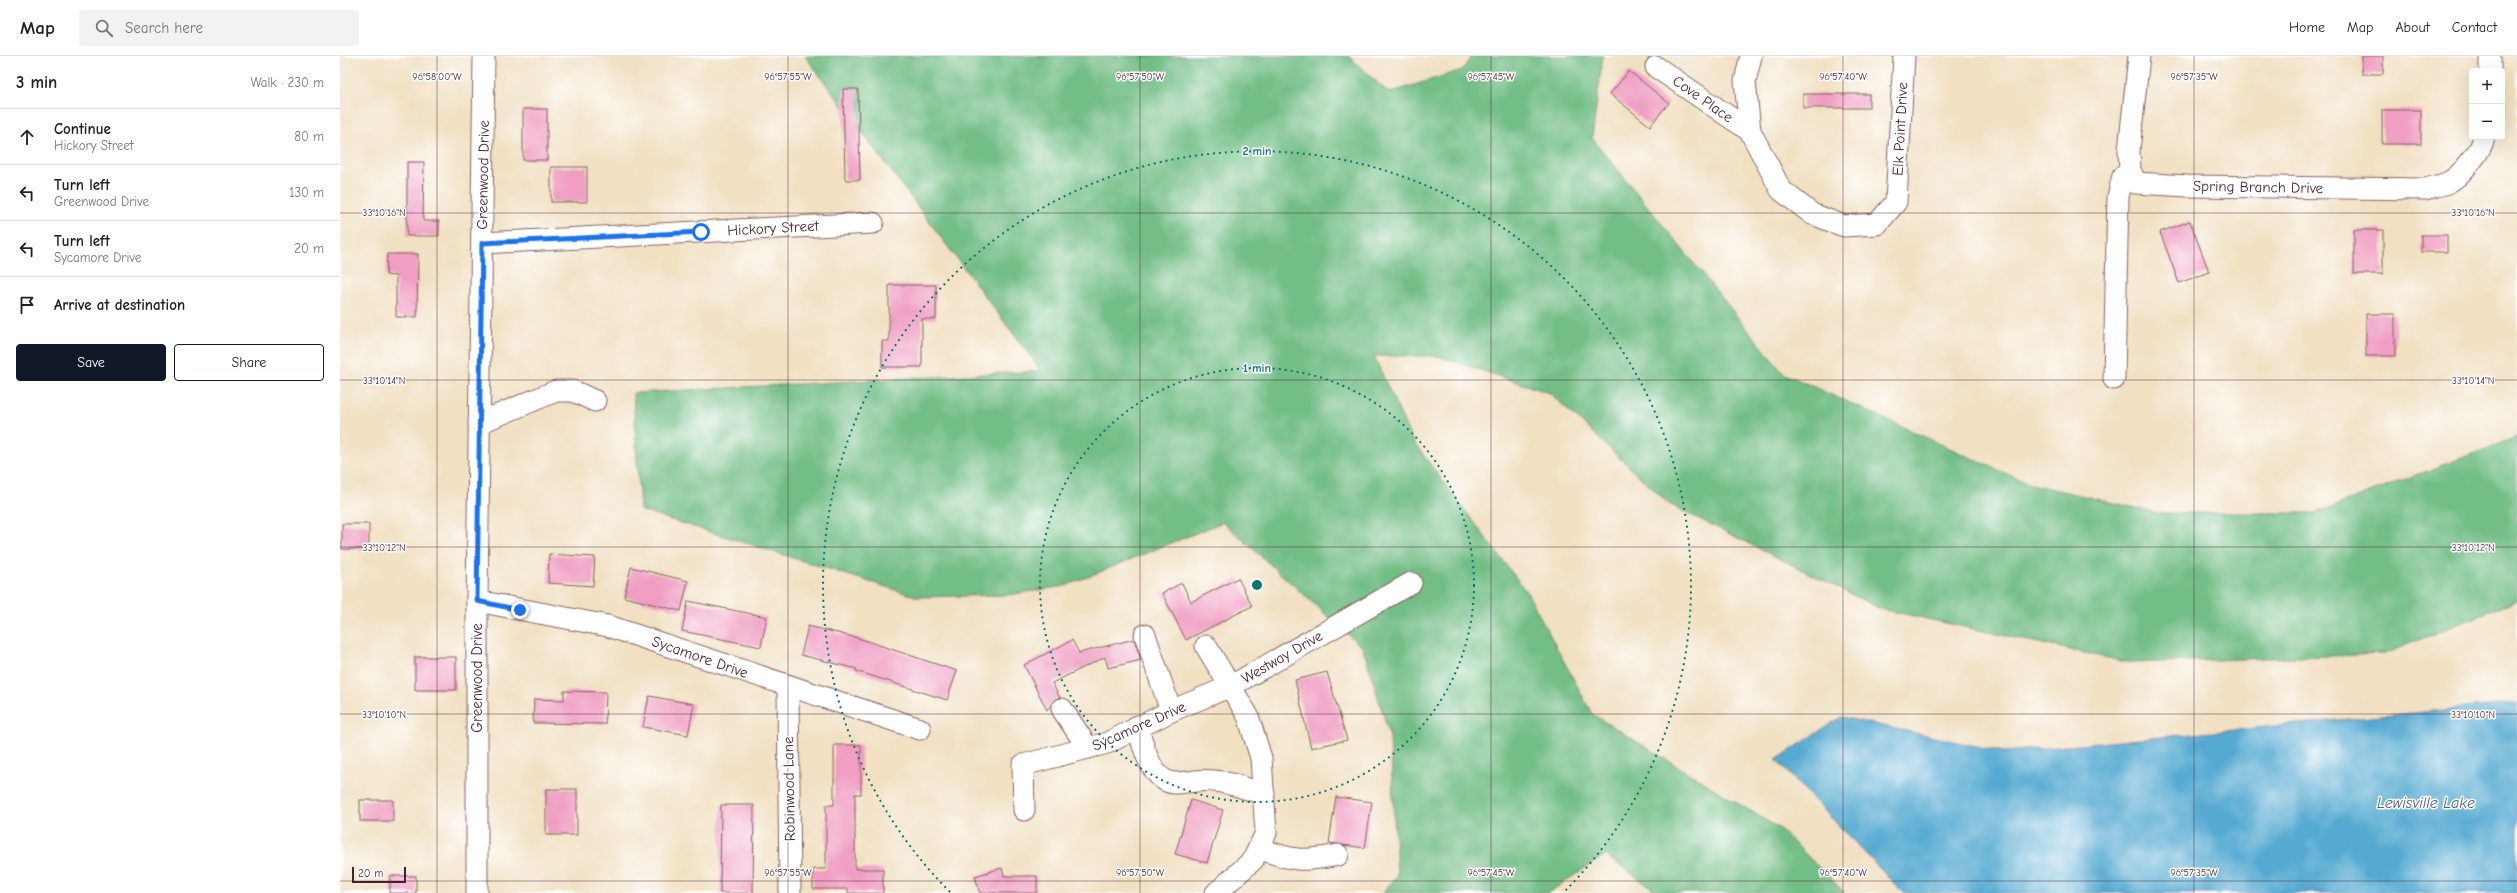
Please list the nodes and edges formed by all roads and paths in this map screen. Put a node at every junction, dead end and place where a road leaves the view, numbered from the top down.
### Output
1 (484, 56) edge
2 (1750, 56) edge
3 (1904, 56) edge
4 (2139, 56) edge
5 (2490, 56) edge
6 (1656, 67) dead end
7 (2490, 68) edge
8 (1750, 132) junction
9 (2484, 140) edge
10 (2130, 170) junction
11 (873, 223) dead end
12 (482, 243) junction
13 (2114, 379) dead end
14 (595, 401) dead end
15 (479, 423) junction
16 (1411, 583) dead end
17 (477, 601) junction
18 (1145, 635) dead end
19 (1206, 646) dead end
20 (788, 686) junction
21 (1231, 686) junction
22 (1062, 709) dead end
23 (1171, 711) junction
24 (1138, 726) junction
25 (920, 729) dead end
26 (1088, 748) junction
27 (1264, 794) junction
28 (1024, 810) dead end
29 (1259, 848) junction
30 (1338, 855) dead end
31 (477, 893) edge
32 (790, 893) edge
33 (1216, 893) edge

1 - 12 street, Greenwood Drive
2 - 8 street
3 - 8 street, Elk Point Drive
4 - 10 street
5 - 7 street
6 - 8 street, Cove Place
9 - 10 street, Spring Branch Drive
10 - 13 street
11 - 12 street, Hickory Street
12 - 15 street, Greenwood Drive
14 - 15 street
15 - 17 street, Greenwood Drive
16 - 21 street, Westway Drive
17 - 20 street, Sycamore Drive
17 - 31 street, Greenwood Drive
18 - 23 street
19 - 21 street
20 - 25 street, Sycamore Drive
20 - 32 street, Robinwood Lane
21 - 23 street, Sycamore Drive
21 - 27 street, Westway Drive
22 - 26 street
23 - 24 street, Sycamore Drive
24 - 26 street, Sycamore Drive
24 - 27 street
26 - 28 street, Sycamore Drive
27 - 29 street, Westway Drive
29 - 30 street
29 - 33 street, Westway Drive

